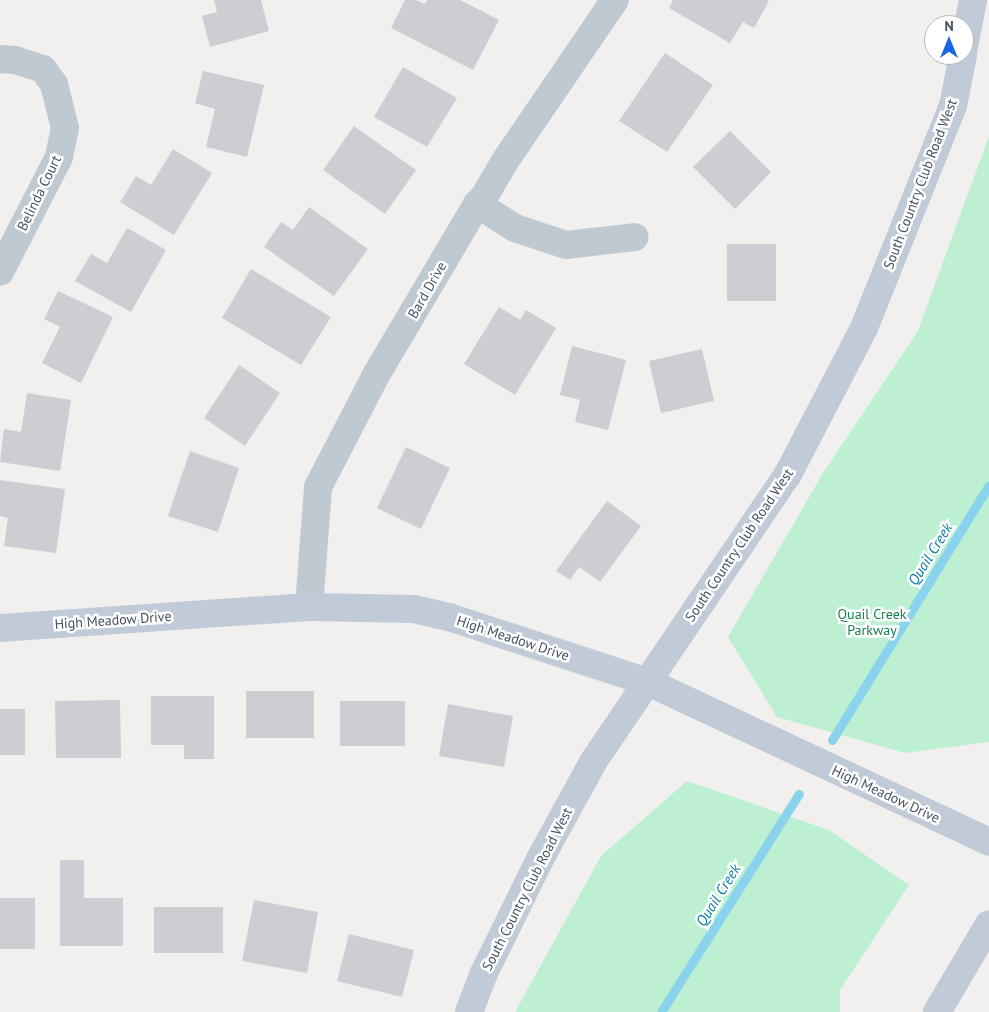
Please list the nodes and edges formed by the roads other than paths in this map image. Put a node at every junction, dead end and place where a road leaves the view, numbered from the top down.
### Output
1 (615, 0) edge
2 (973, 0) edge
3 (970, 15) edge
4 (0, 59) edge
5 (961, 65) edge
6 (477, 204) junction
7 (634, 237) dead end
8 (0, 272) edge
9 (309, 607) junction
10 (0, 628) edge
11 (648, 682) junction
12 (989, 842) edge
13 (989, 924) edge
14 (469, 1012) edge
15 (937, 1012) edge

1 - 6 street, Bard Drive
2 - 3 street
4 - 8 street, Belinda Court
5 - 11 street, South Country Club Road West
6 - 7 street
6 - 9 street, Bard Drive
9 - 10 street, High Meadow Drive
9 - 11 street, High Meadow Drive
11 - 12 street, High Meadow Drive
11 - 14 street, South Country Club Road West
13 - 15 street

